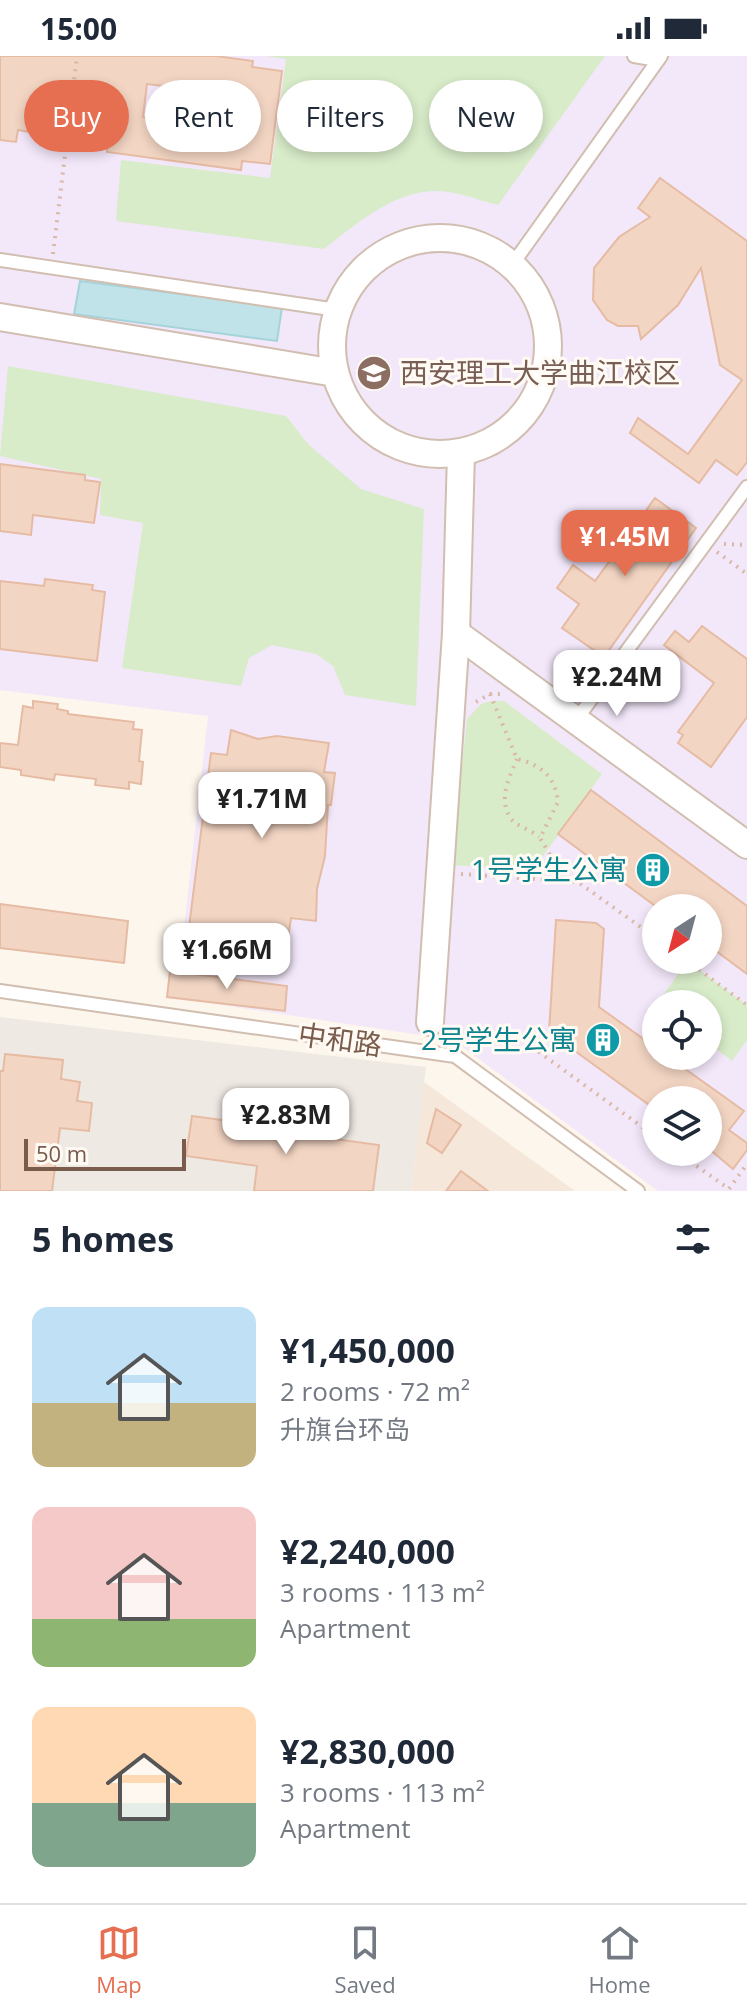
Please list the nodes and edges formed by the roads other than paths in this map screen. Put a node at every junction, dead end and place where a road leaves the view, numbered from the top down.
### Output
1 (634, 56) edge
2 (659, 58) edge
3 (0, 260) edge
4 (512, 265) junction
5 (337, 310) junction
6 (0, 317) edge
7 (335, 373) junction
8 (461, 453) junction
9 (747, 487) edge
10 (456, 633) junction
11 (576, 720) junction
12 (747, 845) edge
13 (0, 991) edge
14 (430, 1022) dead end
15 (638, 1191) edge

1 - 2 lane
2 - 4 lane
3 - 5 lane
4 - 5 street
4 - 8 street
5 - 7 street
6 - 7 street
7 - 8 street
8 - 10 street
9 - 11 lane
10 - 11 street
10 - 14 street
11 - 12 street
13 - 15 lane, 中和路

